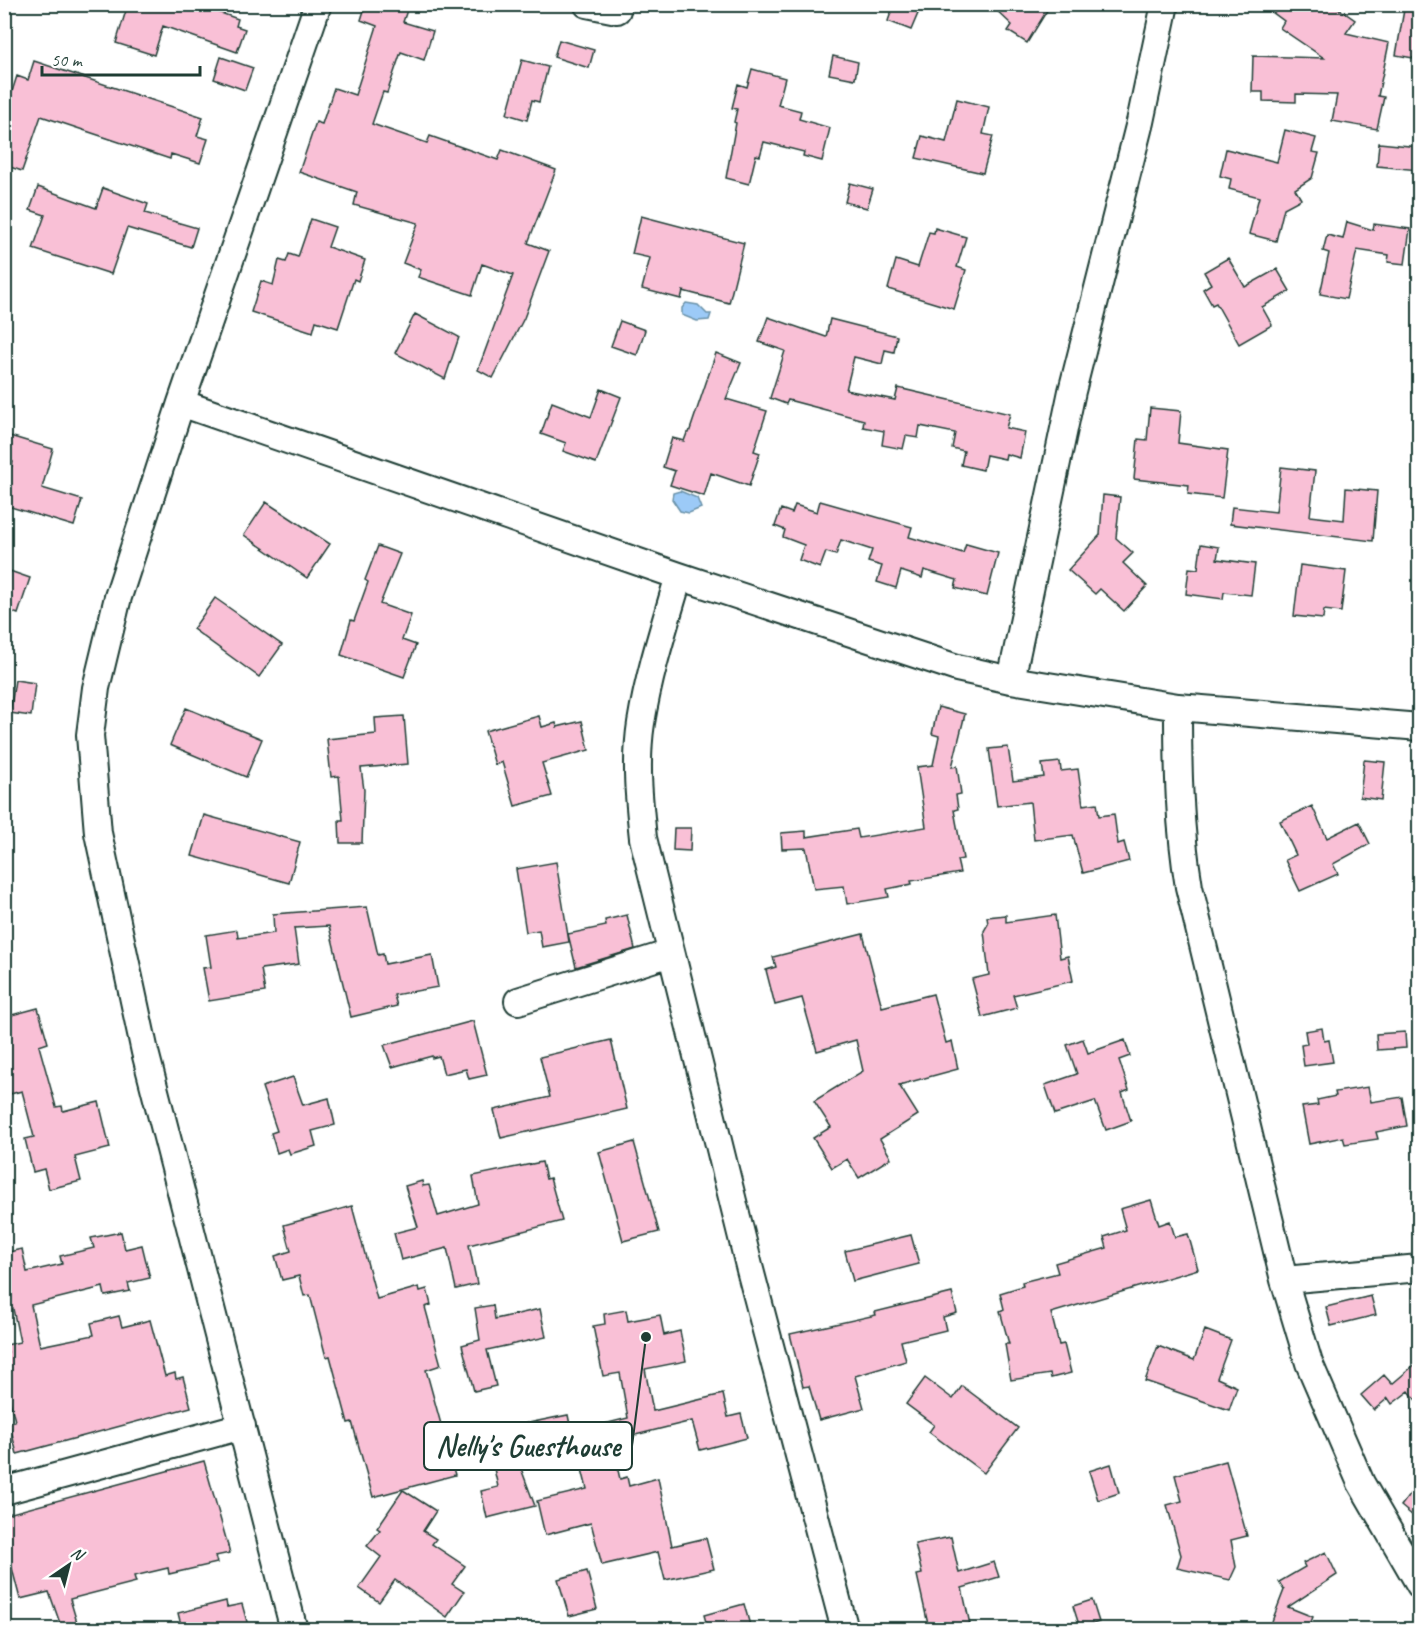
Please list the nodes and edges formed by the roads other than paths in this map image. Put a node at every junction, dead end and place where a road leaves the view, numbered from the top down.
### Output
1 (318, 4) edge
2 (587, 4) edge
3 (1165, 4) edge
4 (617, 10) dead end
5 (181, 403) junction
6 (680, 576) junction
7 (1011, 680) junction
8 (1178, 707) junction
9 (1419, 728) edge
10 (671, 953) junction
11 (518, 1001) dead end
12 (1419, 1268) edge
13 (1284, 1280) junction
14 (242, 1426) junction
15 (4, 1491) edge
16 (1419, 1585) edge
17 (294, 1629) edge
18 (845, 1629) edge

1 - 5 street
2 - 4 street
3 - 7 street
5 - 6 street
5 - 14 street
6 - 7 street
6 - 10 street
7 - 8 street
8 - 9 street
8 - 13 street
10 - 11 street
10 - 18 street
12 - 13 street
13 - 16 street
14 - 15 street
14 - 17 street

